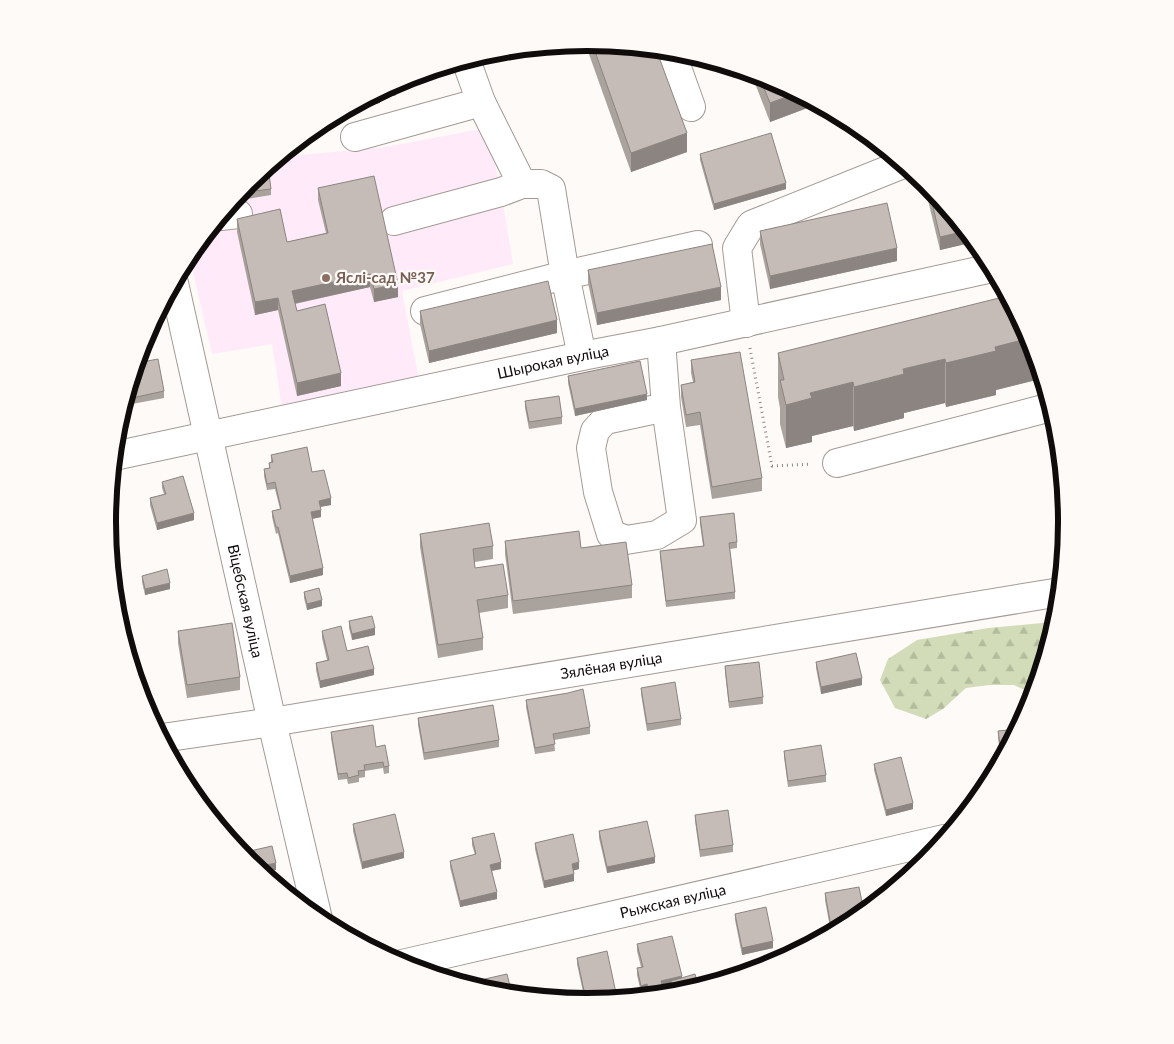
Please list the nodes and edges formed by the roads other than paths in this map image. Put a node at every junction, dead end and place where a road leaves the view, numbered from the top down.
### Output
1 (674, 59) edge
2 (468, 66) edge
3 (481, 102) junction
4 (691, 107) dead end
5 (355, 137) dead end
6 (896, 167) edge
7 (522, 184) junction
8 (394, 221) dead end
9 (698, 245) edge
10 (984, 270) edge
11 (565, 275) junction
12 (176, 293) edge
13 (424, 311) edge
14 (746, 323) junction
15 (661, 341) junction
16 (582, 356) junction
17 (666, 407) junction
18 (1044, 409) edge
19 (208, 435) junction
20 (121, 454) edge
21 (837, 463) road end
22 (1052, 593) edge
23 (272, 722) junction
24 (169, 737) edge
25 (932, 842) edge
26 (315, 906) edge
27 (417, 961) edge

1 - 4 street
2 - 3 street
3 - 5 street
3 - 7 street
6 - 14 street
7 - 8 street
7 - 11 street
9 - 11 street
10 - 14 street, Шырокая вуліца
11 - 13 street
11 - 16 street
12 - 19 street, Віцебская вуліца
14 - 15 street, Шырокая вуліца
15 - 16 street, Шырокая вуліца
15 - 17 street
16 - 19 street, Шырокая вуліца
17 - 17 street
18 - 21 street
19 - 20 street, Шырокая вуліца
19 - 23 street, Віцебская вуліца
22 - 23 street, Зялёная вуліца
23 - 24 street, Зялёная вуліца
23 - 26 street, Віцебская вуліца
25 - 27 street, Рыжская вуліца

